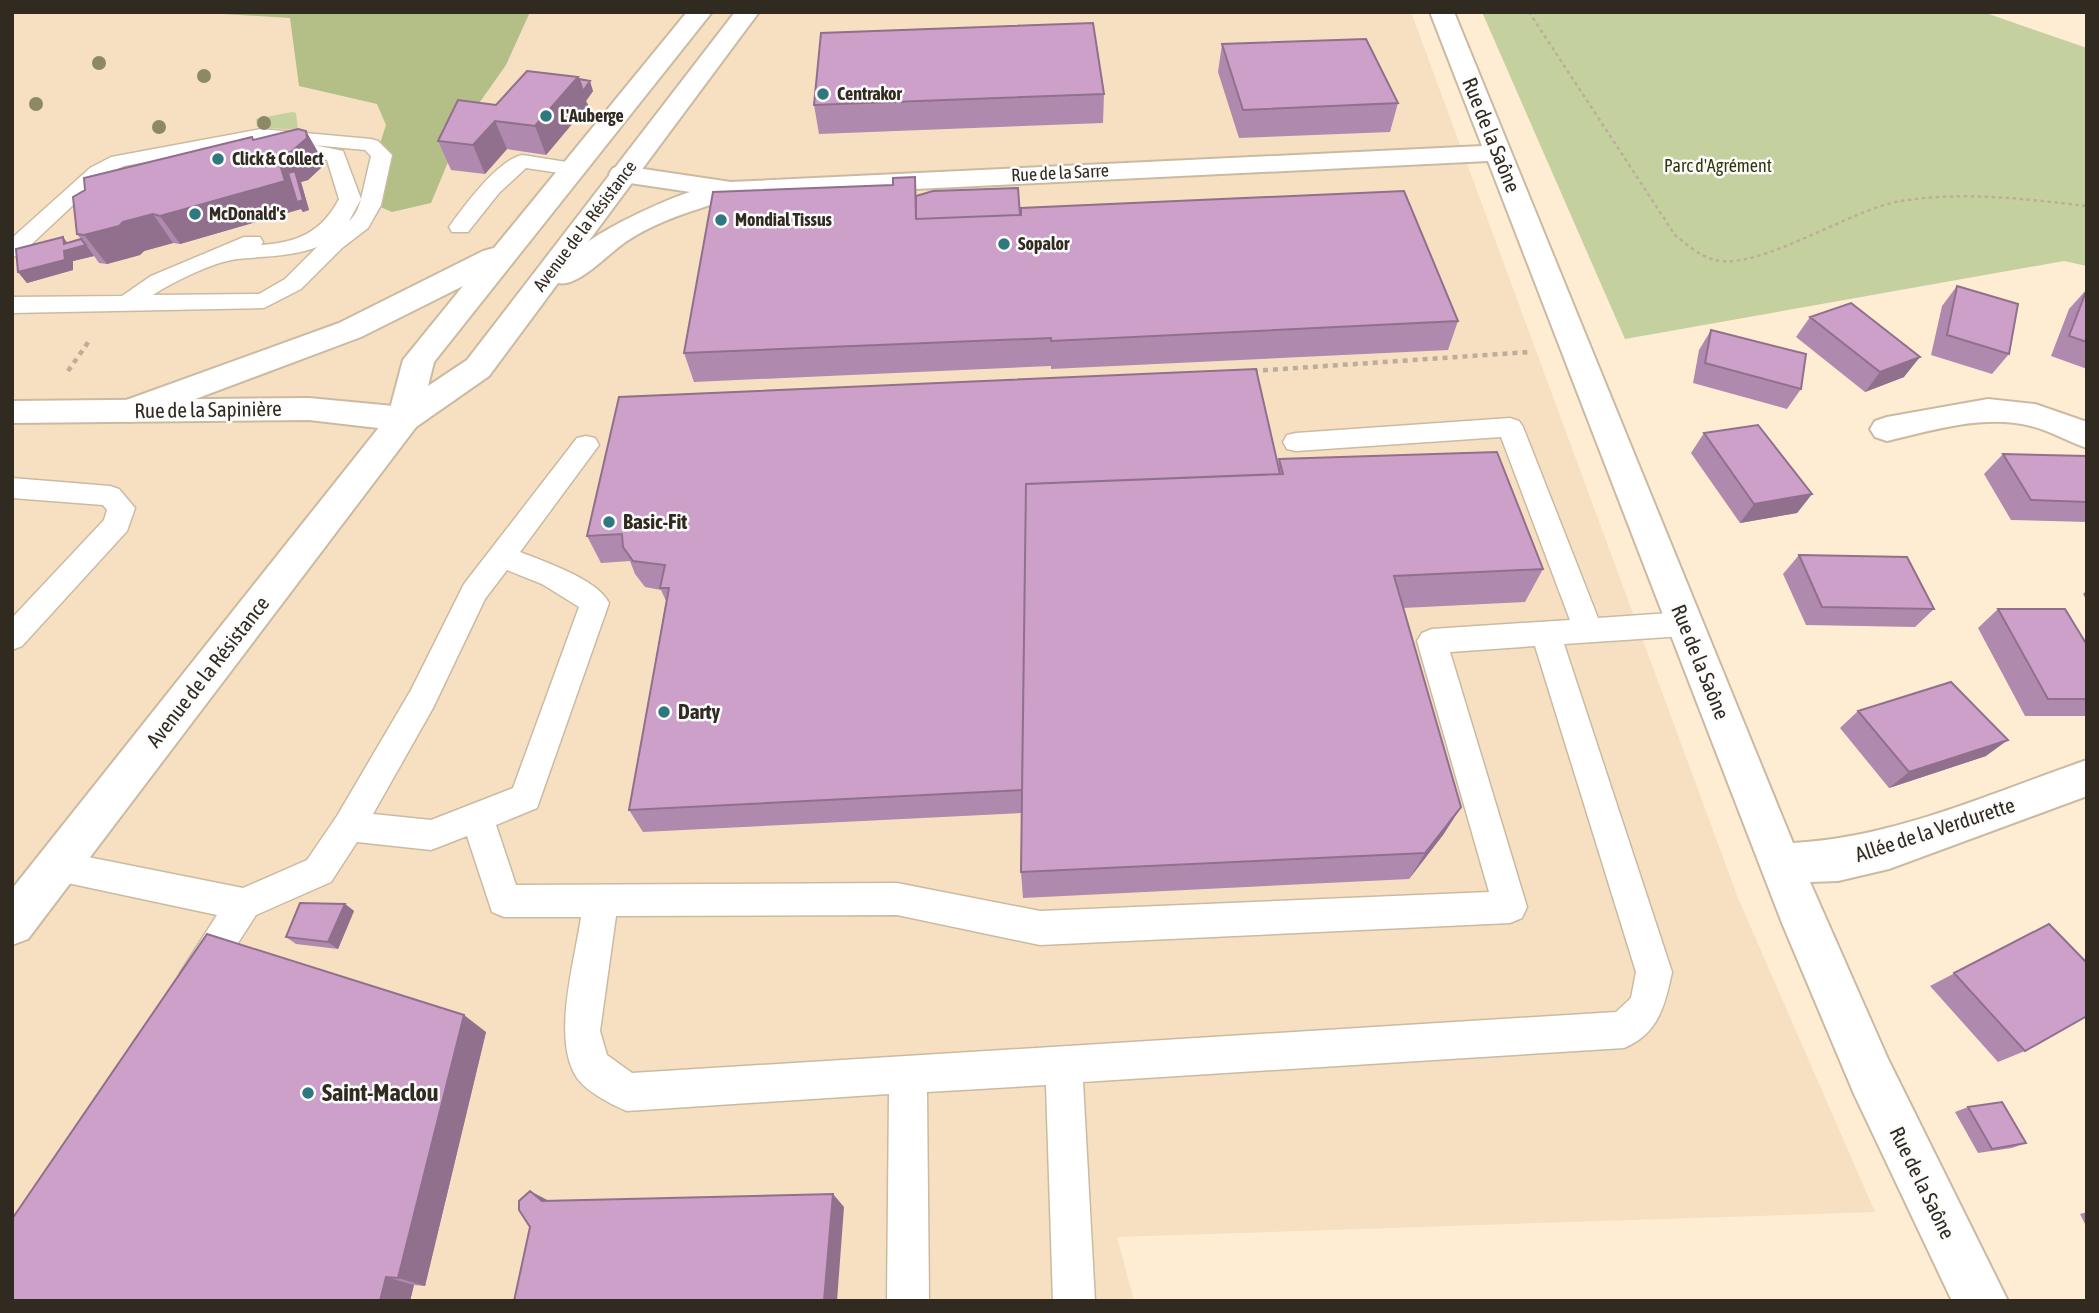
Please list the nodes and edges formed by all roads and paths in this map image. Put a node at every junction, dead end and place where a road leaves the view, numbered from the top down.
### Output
1 (700, 12) edge
2 (747, 12) edge
3 (1442, 12) edge
4 (1529, 12) edge
5 (679, 38) junction
6 (1498, 153) junction
7 (268, 158) edge
8 (573, 169) junction
9 (623, 174) junction
10 (731, 190) junction
11 (92, 202) edge
12 (2087, 206) edge
13 (57, 209) junction
14 (460, 228) dead end
15 (510, 247) junction
16 (12, 250) edge
17 (122, 303) junction
18 (526, 303) junction
19 (12, 305) edge
20 (1576, 349) junction
21 (1245, 371) edge
22 (130, 411) junction
23 (25, 412) edge
24 (404, 419) junction
25 (1887, 429) dead end
26 (2087, 436) edge
27 (1296, 442) dead end
28 (586, 445) dead end
29 (12, 488) edge
30 (502, 556) junction
31 (1684, 624) junction
32 (1588, 630) junction
33 (1546, 634) junction
34 (12, 638) edge
35 (2087, 778) edge
36 (477, 817) junction
37 (349, 826) junction
38 (1781, 864) junction
39 (58, 866) junction
40 (601, 900) junction
41 (244, 904) junction
42 (12, 925) edge
43 (182, 997) edge
44 (1064, 1065) junction
45 (908, 1074) junction
46 (908, 1301) edge
47 (1074, 1301) edge
48 (1981, 1301) edge

1 - 5 street, Avenue de la Résistance
2 - 9 street, Avenue de la Résistance
3 - 6 street, Rue de la Saône
4 - 12 path
5 - 8 street, Avenue de la Résistance
5 - 9 street
6 - 10 street, Rue de la Sarre
6 - 20 street, Rue de la Saône
7 - 17 lane
8 - 14 lane
8 - 15 street, Avenue de la Résistance
9 - 10 street, Rue de la Sarre
9 - 18 street, Avenue de la Résistance
10 - 18 street
11 - 13 lane
13 - 16 lane
13 - 17 lane
15 - 22 street
15 - 24 street, Avenue de la Résistance
17 - 19 lane
17 - 23 path
18 - 24 street, Avenue de la Résistance
20 - 21 path
20 - 31 street, Rue de la Saône
22 - 23 street, Rue de la Sapinière
22 - 24 street, Rue de la Sapinière
24 - 39 street, Avenue de la Résistance
25 - 26 street
27 - 32 lane
28 - 30 lane
29 - 34 lane
30 - 36 lane
30 - 37 lane
31 - 32 lane
31 - 38 street, Rue de la Saône
32 - 33 lane
33 - 40 lane
33 - 44 lane
35 - 38 street, Allée de la Verdurette
36 - 37 lane
36 - 40 lane
37 - 41 lane
38 - 48 street, Rue de la Saône
39 - 41 lane
39 - 42 street, Avenue de la Résistance
40 - 45 lane
41 - 43 lane
44 - 45 lane
44 - 47 lane
45 - 46 lane

